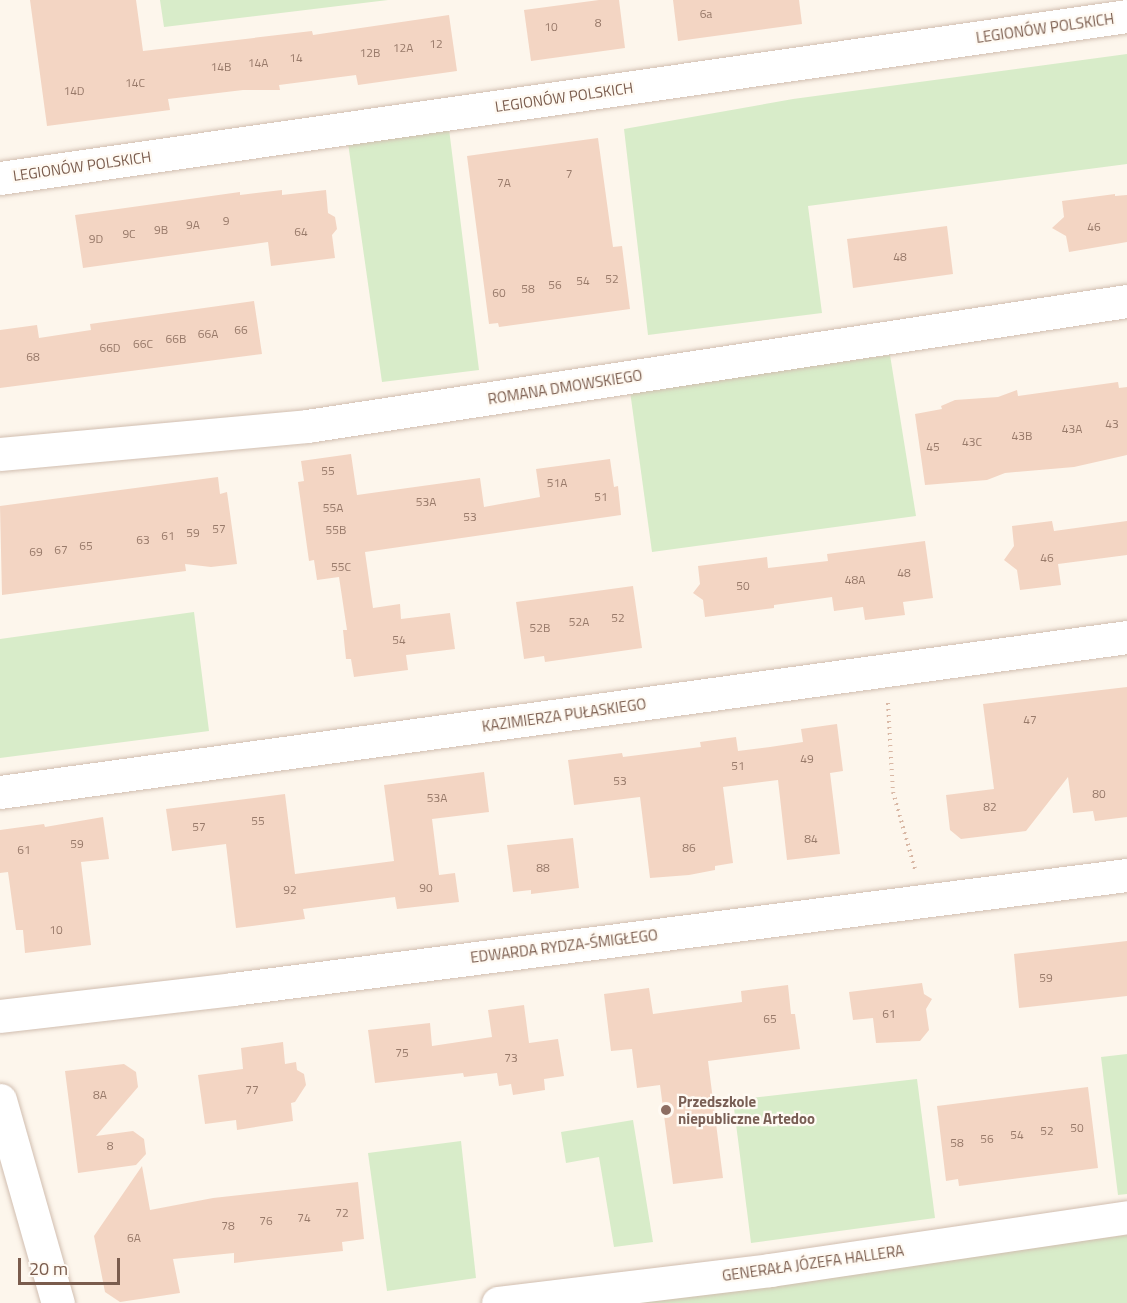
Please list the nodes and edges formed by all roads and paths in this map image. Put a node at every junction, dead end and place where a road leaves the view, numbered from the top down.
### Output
1 (1127, 16) edge
2 (0, 178) edge
3 (1127, 301) edge
4 (0, 454) edge
5 (1127, 637) edge
6 (887, 671) junction
7 (0, 792) edge
8 (1127, 875) edge
9 (926, 901) junction
10 (0, 1016) edge
11 (0, 1100) edge
12 (1127, 1217) edge
13 (58, 1303) edge
14 (498, 1303) edge

1 - 2 street, LEGIONÓW POLSKICH
3 - 4 street, ROMANA DMOWSKIEGO
5 - 6 street, KAZIMIERZA PUŁASKIEGO
6 - 7 street, KAZIMIERZA PUŁASKIEGO
6 - 9 path
8 - 9 street, EDWARDA RYDZA-ŚMIGŁEGO
9 - 10 street, EDWARDA RYDZA-ŚMIGŁEGO
11 - 13 street
12 - 14 street, GENERAŁA JÓZEFA HALLERA

